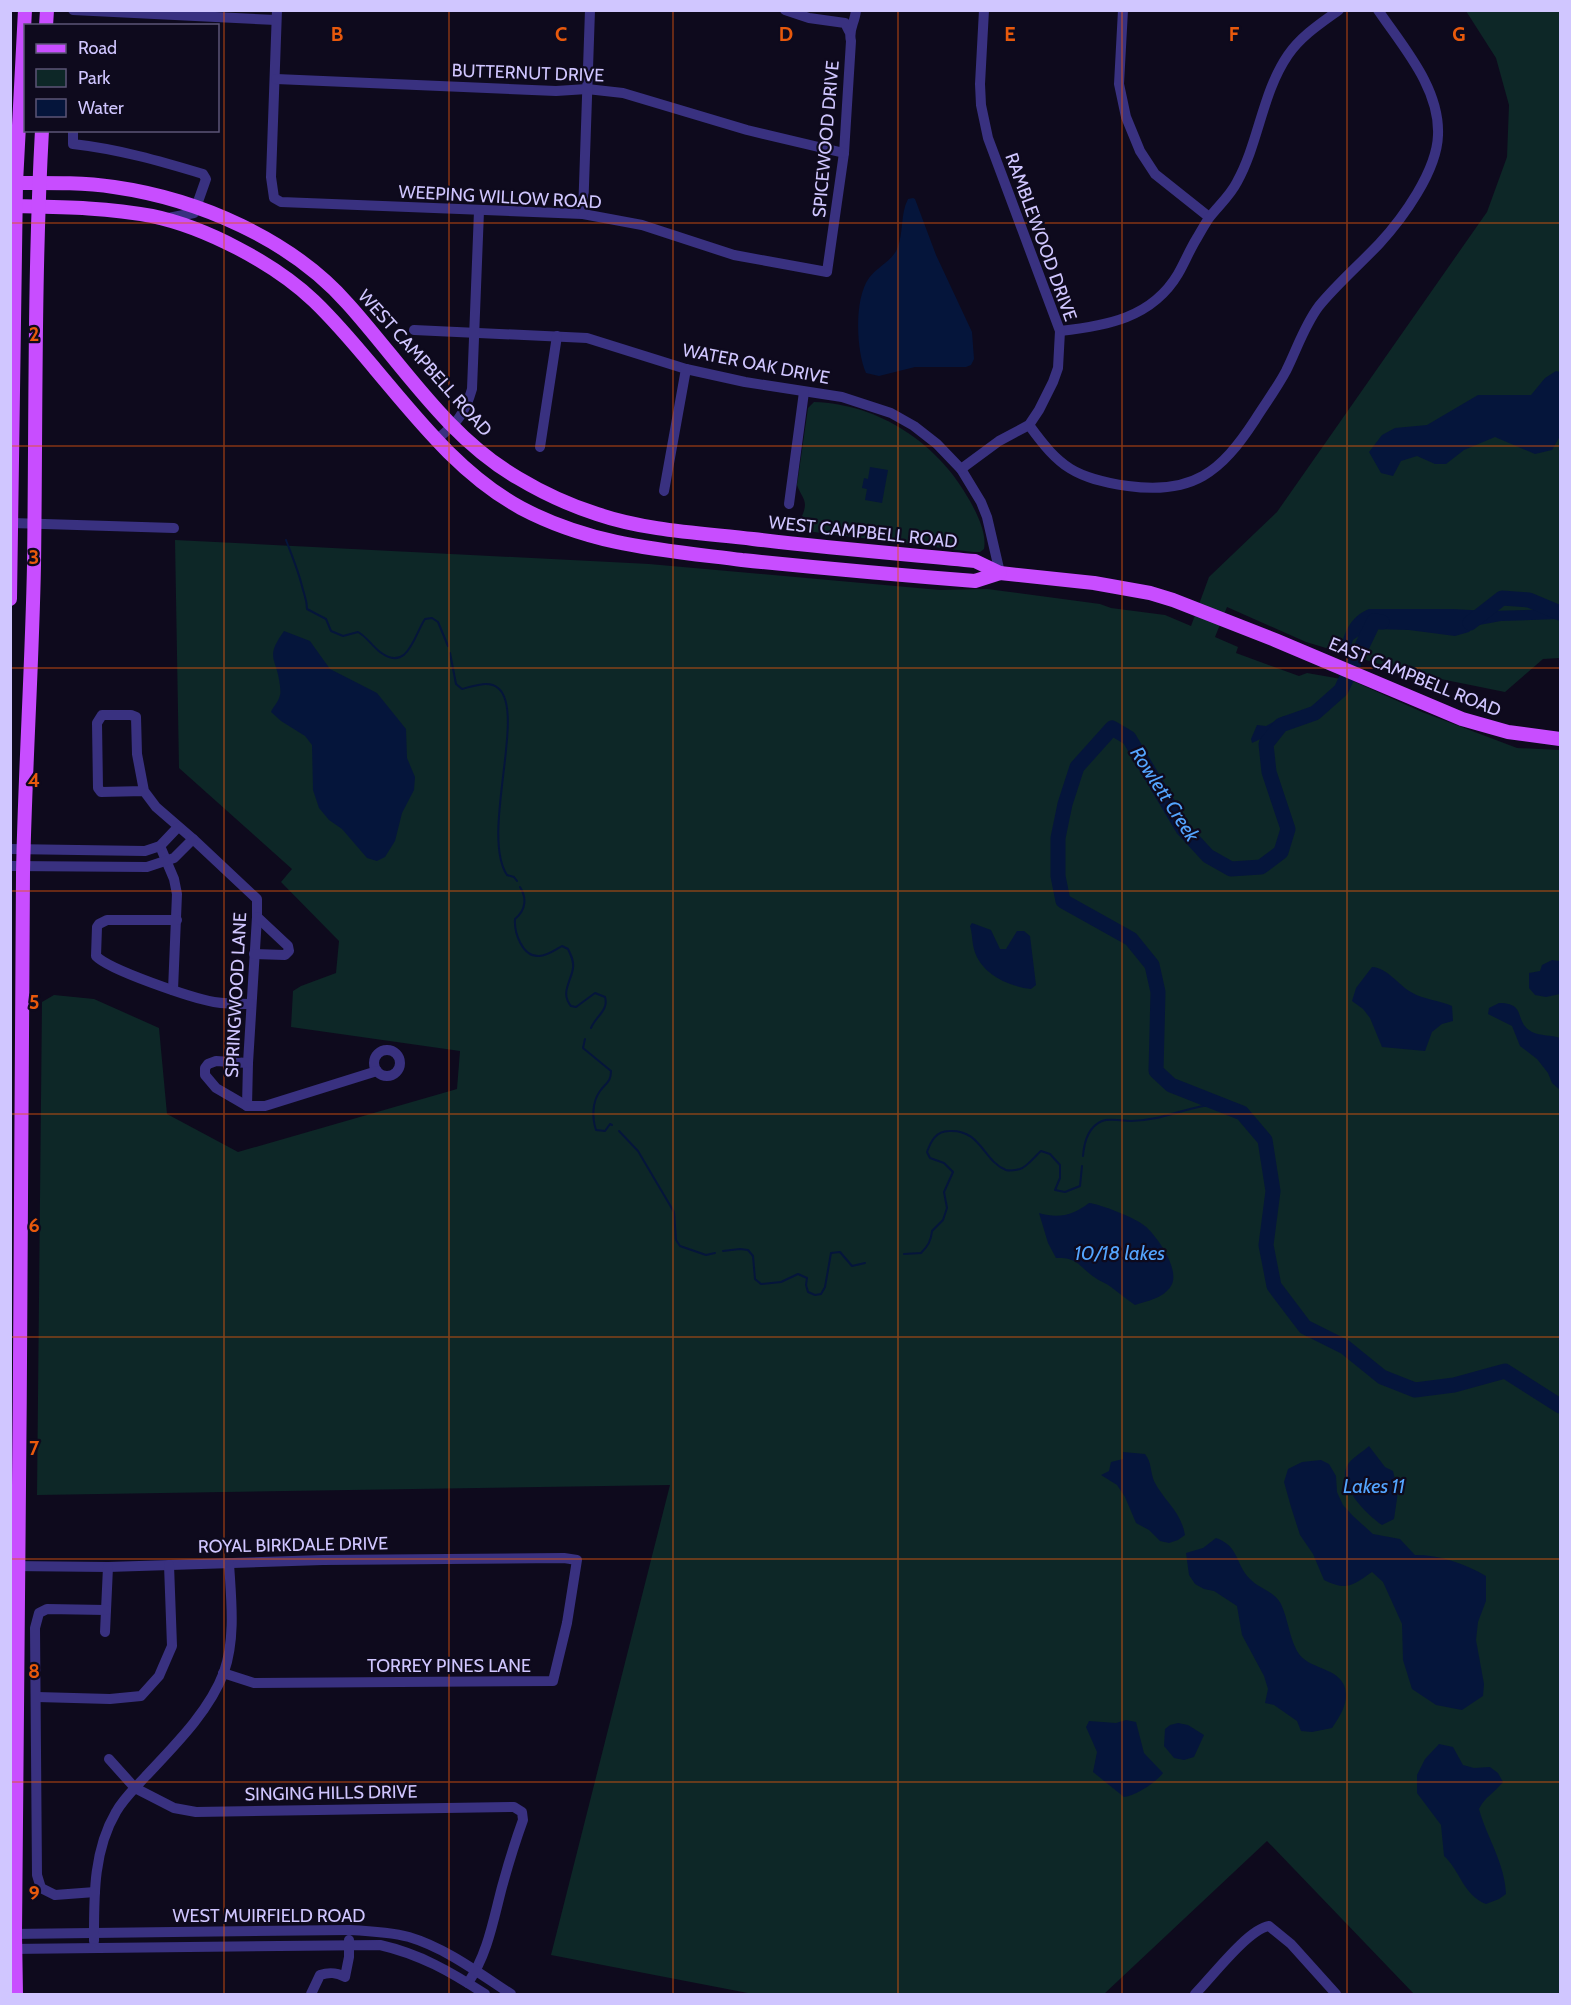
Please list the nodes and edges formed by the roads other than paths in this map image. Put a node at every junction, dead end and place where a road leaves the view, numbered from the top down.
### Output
1 (73, 10) edge
2 (590, 10) edge
3 (785, 10) edge
4 (855, 10) edge
5 (984, 10) edge
6 (1123, 10) edge
7 (1339, 10) edge
8 (1378, 10) edge
9 (277, 15) edge
10 (150, 20) edge
11 (24, 24) edge
12 (849, 31) junction
13 (276, 79) junction
14 (587, 89) junction
15 (42, 132) edge
16 (73, 132) edge
17 (844, 153) junction
18 (13, 183) edge
19 (39, 184) junction
20 (13, 206) edge
21 (38, 206) junction
22 (198, 207) junction
23 (479, 211) junction
24 (583, 214) junction
25 (1209, 218) junction
26 (163, 219) junction
27 (827, 272) joint
28 (356, 313) junction
29 (339, 327) junction
30 (414, 330) dead end
31 (1060, 331) junction
32 (476, 333) junction
33 (557, 336) junction
34 (686, 369) junction
35 (804, 392) junction
36 (1029, 424) junction
37 (453, 427) junction
38 (436, 440) junction
39 (540, 447) dead end
40 (961, 469) junction
41 (664, 491) dead end
42 (789, 504) dead end
43 (12, 523) edge
44 (34, 524) junction
45 (174, 528) dead end
46 (1000, 573) junction
47 (10, 599) edge
48 (1260, 634) joint
49 (1560, 739) edge
50 (144, 791) junction
51 (178, 827) junction
52 (193, 839) junction
53 (160, 846) junction
54 (17, 849) edge
55 (168, 861) junction
56 (17, 866) edge
57 (257, 917) junction
58 (177, 920) junction
59 (255, 954) junction
60 (173, 990) junction
61 (251, 1004) junction
62 (248, 1063) junction
63 (377, 1071) dead end
64 (247, 1106) junction
65 (577, 1560) joint
66 (229, 1563) junction
67 (169, 1565) junction
68 (15, 1566) edge
69 (108, 1567) junction
70 (106, 1610) junction
71 (105, 1632) dead end
72 (223, 1673) junction
73 (37, 1697) junction
74 (108, 1759) dead end
75 (135, 1788) junction
76 (96, 1892) junction
77 (349, 1930) junction
78 (13, 1934) edge
79 (94, 1934) junction
80 (349, 1945) junction
81 (13, 1949) edge
82 (94, 1949) junction
83 (476, 1971) junction
84 (468, 1983) junction
85 (16, 1995) edge
86 (311, 1995) edge
87 (485, 1995) edge
88 (511, 1995) edge
89 (1196, 1995) edge
90 (1336, 1995) edge

1 - 10 street
2 - 14 street
3 - 12 street
4 - 12 street, SPICEWOOD DRIVE
5 - 31 street, RAMBLEWOOD DRIVE
6 - 25 street
7 - 25 street
8 - 36 street
9 - 10 street
9 - 13 street
11 - 18 main road
12 - 17 street, SPICEWOOD DRIVE
13 - 14 street, BUTTERNUT DRIVE
13 - 23 street, WEEPING WILLOW ROAD
14 - 17 street, BUTTERNUT DRIVE
14 - 24 street
15 - 19 main road
16 - 22 street
17 - 27 street, SPICEWOOD DRIVE
18 - 19 main road, WEST CAMPBELL ROAD
18 - 20 main road
19 - 21 main road
19 - 22 main road, WEST CAMPBELL ROAD
20 - 21 main road, WEST CAMPBELL ROAD
20 - 43 main road
21 - 26 main road, WEST CAMPBELL ROAD
21 - 44 main road
22 - 26 street
22 - 28 main road, WEST CAMPBELL ROAD
23 - 24 street, WEEPING WILLOW ROAD
23 - 32 street
24 - 27 street, WEEPING WILLOW ROAD
25 - 31 street
26 - 29 main road, WEST CAMPBELL ROAD
28 - 29 main road
28 - 37 main road, WEST CAMPBELL ROAD
29 - 38 main road, WEST CAMPBELL ROAD
30 - 32 street, WATER OAK DRIVE
31 - 36 street, RAMBLEWOOD DRIVE
32 - 33 street, WATER OAK DRIVE
32 - 37 street
33 - 34 street, WATER OAK DRIVE
33 - 39 street
34 - 35 street, WATER OAK DRIVE
34 - 41 street
35 - 40 street, WATER OAK DRIVE
35 - 42 street
36 - 40 street, RAMBLEWOOD DRIVE
37 - 38 street
37 - 46 main road, WEST CAMPBELL ROAD
38 - 46 main road, WEST CAMPBELL ROAD
40 - 46 street, WATER OAK DRIVE
43 - 44 street
43 - 47 main road
44 - 45 street
44 - 54 main road
46 - 48 main road, WEST CAMPBELL ROAD
48 - 49 main road, EAST CAMPBELL ROAD
50 - 50 street, SPRINGWOOD LANE
50 - 51 street, SPRINGWOOD LANE
51 - 52 street, SPRINGWOOD LANE
51 - 53 street
52 - 55 street
52 - 57 street, SPRINGWOOD LANE
53 - 54 street
53 - 55 street
54 - 56 main road
55 - 56 street
55 - 58 street
56 - 68 main road
57 - 59 street, SPRINGWOOD LANE
57 - 59 street
58 - 60 street
58 - 60 street
59 - 61 street, SPRINGWOOD LANE
60 - 61 street
61 - 62 street, SPRINGWOOD LANE
62 - 64 street, SPRINGWOOD LANE
62 - 64 street
63 - 64 street
65 - 66 street, ROYAL BIRKDALE DRIVE
65 - 72 street, TORREY PINES LANE
66 - 67 street, ROYAL BIRKDALE DRIVE
66 - 72 street
67 - 69 street, ROYAL BIRKDALE DRIVE
67 - 73 street
68 - 69 street, ROYAL BIRKDALE DRIVE
68 - 78 main road
69 - 70 street
70 - 71 street
70 - 73 street
72 - 75 street
73 - 76 street
74 - 75 street
75 - 76 street
75 - 83 street, SINGING HILLS DRIVE
76 - 79 street
77 - 79 street, WEST MUIRFIELD ROAD
77 - 80 street
77 - 83 street, WEST MUIRFIELD ROAD
78 - 79 street, WEST MUIRFIELD ROAD
78 - 81 main road
79 - 82 street
80 - 82 street, WEST MUIRFIELD ROAD
80 - 84 street, WEST MUIRFIELD ROAD
80 - 86 street
81 - 82 street, WEST MUIRFIELD ROAD
81 - 85 main road
83 - 84 street
83 - 88 street, WEST MUIRFIELD ROAD
84 - 87 street, WEST MUIRFIELD ROAD
89 - 90 street

